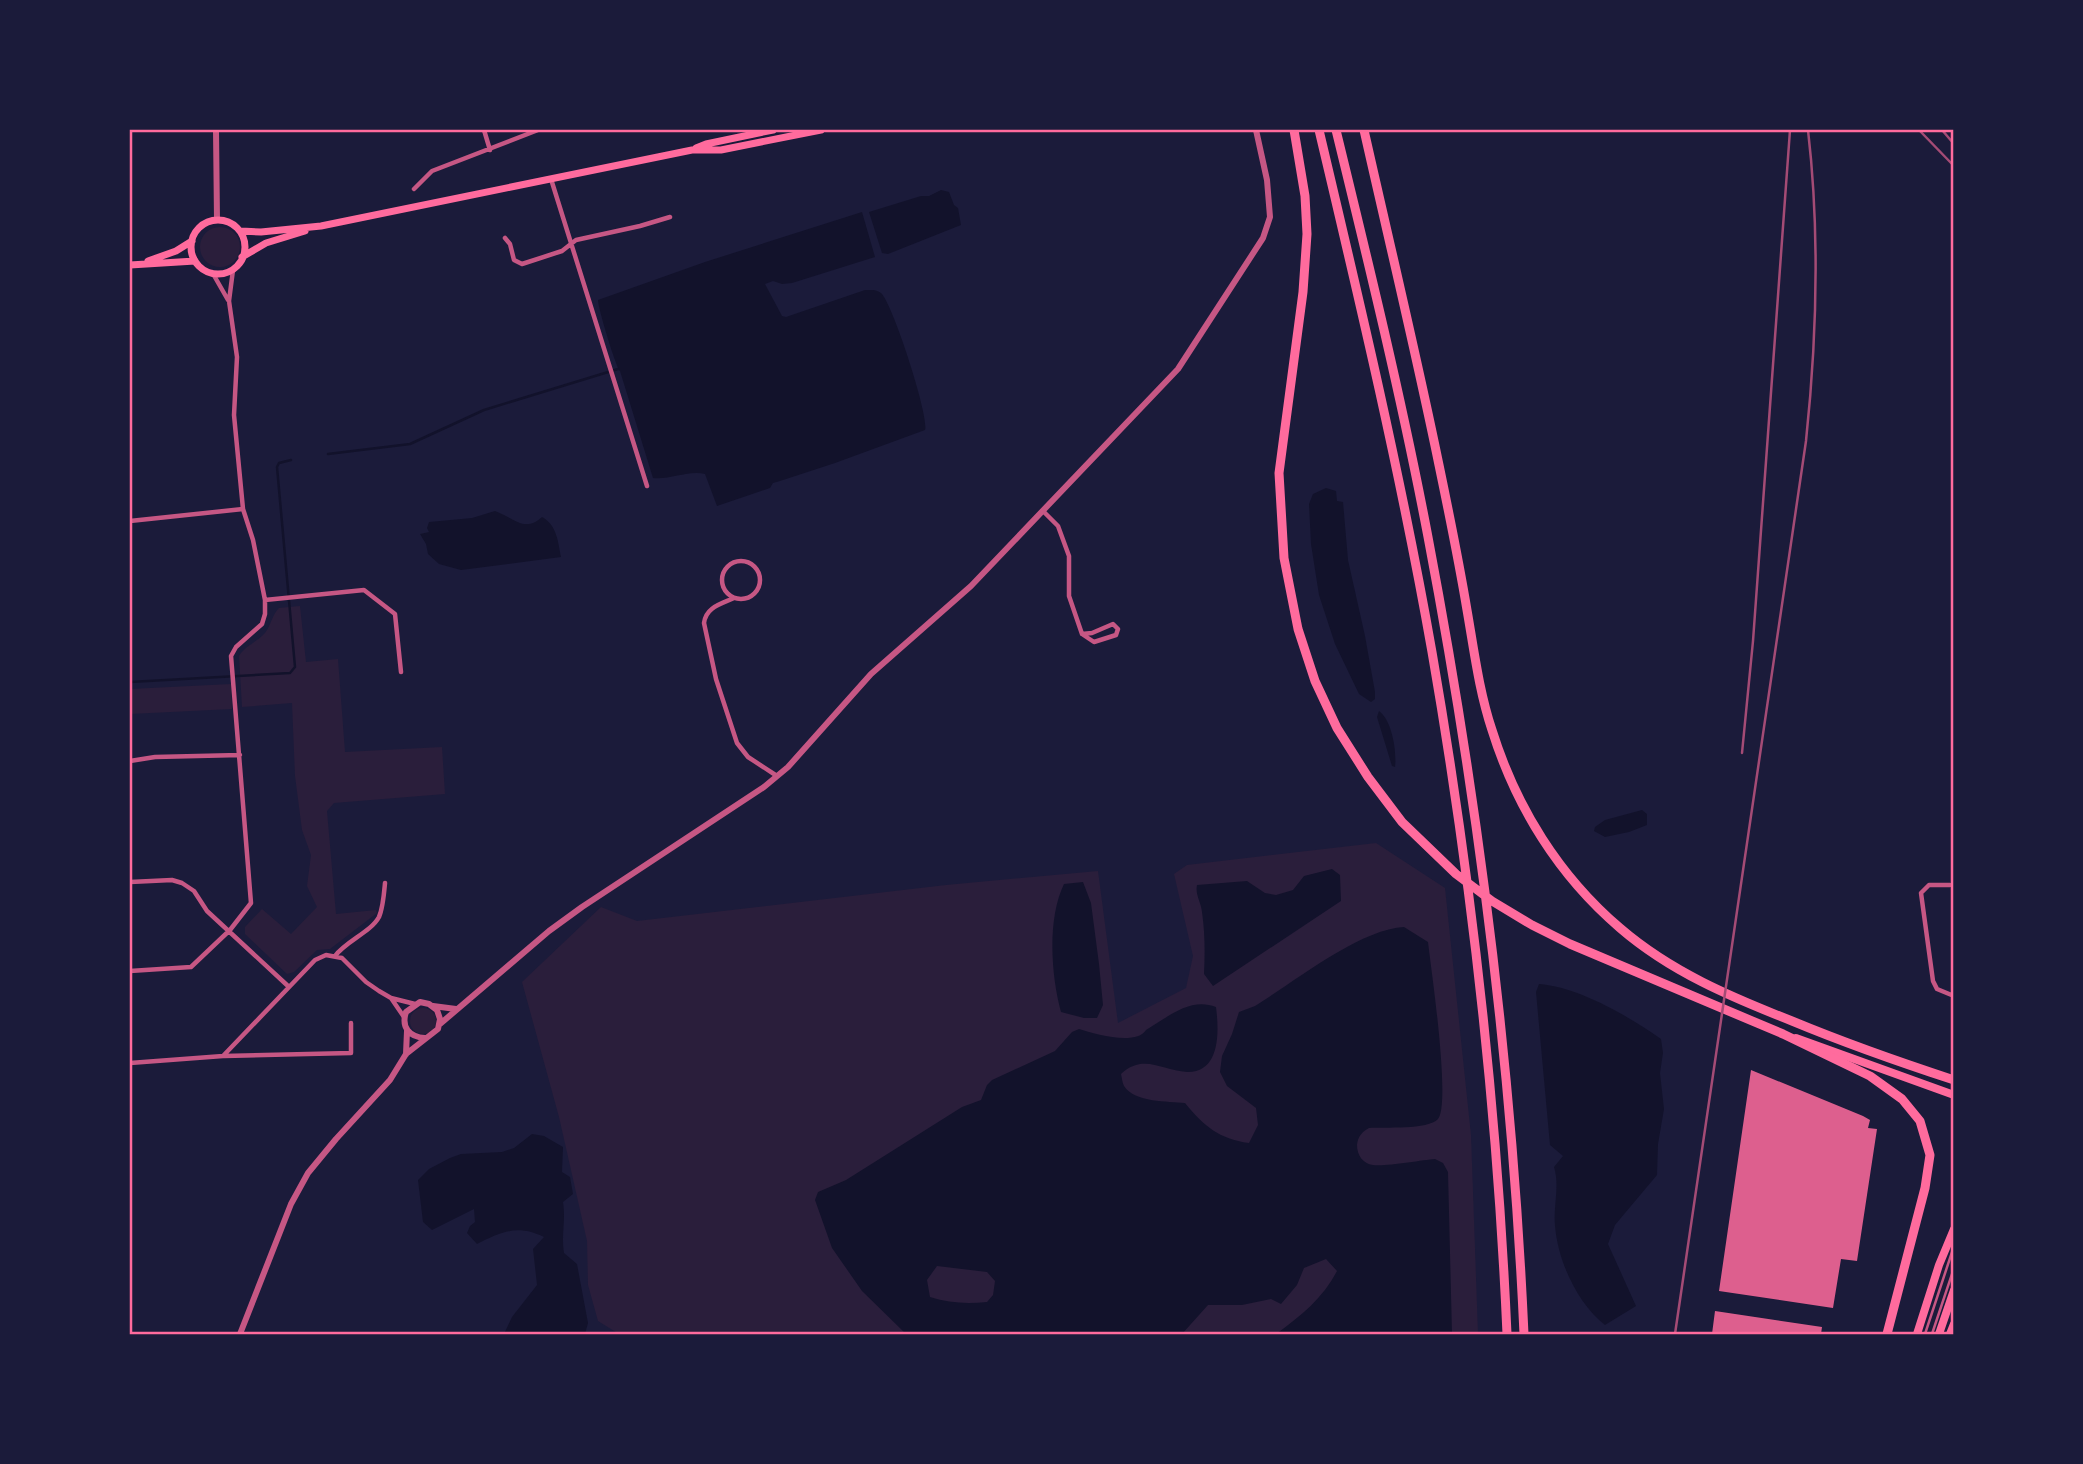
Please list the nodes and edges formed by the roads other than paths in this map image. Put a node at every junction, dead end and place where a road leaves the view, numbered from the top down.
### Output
1 (216, 130) edge
2 (484, 130) edge
3 (538, 130) edge
4 (773, 130) edge
5 (821, 130) edge
6 (1256, 130) edge
7 (1294, 130) edge
8 (1319, 130) edge
9 (1336, 130) edge
10 (1364, 130) edge
11 (490, 150) junction
12 (692, 150) junction
13 (551, 179) junction
14 (414, 189) dead end
15 (670, 218) dead end
16 (217, 220) junction
17 (321, 226) junction
18 (241, 231) junction
19 (505, 238) dead end
20 (192, 241) junction
21 (570, 245) junction
22 (242, 258) junction
23 (195, 261) junction
24 (141, 263) junction
25 (130, 265) edge
26 (233, 270) junction
27 (212, 272) junction
28 (229, 301) junction
29 (647, 486) dead end
30 (243, 509) junction
31 (1043, 511) junction
32 (130, 521) edge
33 (734, 598) junction
34 (265, 600) junction
35 (1082, 634) junction
36 (401, 672) dead end
37 (240, 755) junction
38 (130, 761) edge
39 (777, 776) junction
40 (130, 882) edge
41 (385, 883) dead end
42 (1950, 885) dead end
43 (230, 930) junction
44 (335, 956) junction
45 (130, 971) edge
46 (288, 986) junction
47 (1954, 996) edge
48 (391, 998) junction
49 (415, 1004) junction
50 (433, 1006) junction
51 (456, 1009) junction
52 (404, 1017) junction
53 (351, 1023) dead end
54 (440, 1024) junction
55 (407, 1031) junction
56 (1783, 1034) junction
57 (425, 1038) junction
58 (406, 1054) junction
59 (223, 1056) junction
60 (130, 1063) edge
61 (1954, 1080) edge
62 (1954, 1095) edge
63 (1954, 1229) edge
64 (1954, 1246) edge
65 (1954, 1268) edge
66 (1954, 1290) edge
67 (1954, 1325) edge
68 (240, 1335) edge
69 (1507, 1335) edge
70 (1524, 1335) edge
71 (1887, 1335) edge
72 (1917, 1335) edge
73 (1926, 1335) edge
74 (1932, 1335) edge
75 (1939, 1335) edge
76 (1950, 1335) edge

1 - 16 street
2 - 11 street
3 - 11 street
4 - 12 main road
5 - 12 main road
6 - 31 street
7 - 56 highway
8 - 69 highway
9 - 70 highway
10 - 61 highway
11 - 14 street
12 - 13 main road
13 - 17 main road
13 - 21 street
15 - 21 street
16 - 18 main road
16 - 20 main road
17 - 18 main road
17 - 22 main road
18 - 22 main road
19 - 21 street
20 - 23 main road
20 - 24 main road
21 - 29 street
22 - 26 main road
23 - 24 main road
23 - 27 main road
24 - 25 main road
26 - 27 main road
26 - 28 street
27 - 28 street
28 - 30 street
30 - 32 street
30 - 34 street
31 - 35 street
31 - 39 street
33 - 33 street
33 - 39 street
34 - 36 street
34 - 37 street
35 - 35 street
37 - 38 street
37 - 43 street
39 - 51 street
40 - 43 street
41 - 44 street
42 - 47 street
43 - 45 street
43 - 46 street
44 - 46 street
44 - 48 street
46 - 59 street
48 - 49 street
48 - 52 street
49 - 50 street
49 - 52 street
50 - 51 street
50 - 54 street
51 - 54 street
52 - 55 street
53 - 59 street
54 - 57 street
55 - 57 street
55 - 58 street
56 - 62 main road
56 - 71 highway
57 - 58 street
58 - 68 street
59 - 60 street
63 - 72 main road
64 - 73 lane
65 - 74 lane
66 - 75 main road
67 - 76 main road

